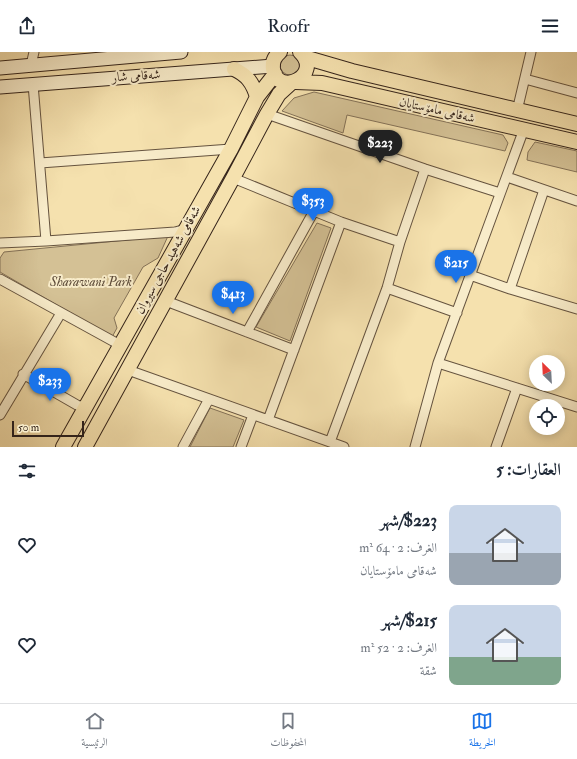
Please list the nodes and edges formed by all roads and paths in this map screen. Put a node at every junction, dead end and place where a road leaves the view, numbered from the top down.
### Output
1 (34, 52) edge
2 (181, 52) edge
3 (280, 52) edge
4 (531, 52) edge
5 (302, 53) edge
6 (31, 65) junction
7 (0, 68) edge
8 (234, 69) junction
9 (274, 70) junction
10 (525, 79) junction
11 (294, 82) junction
12 (33, 84) junction
13 (0, 87) edge
14 (577, 93) edge
15 (257, 96) junction
16 (517, 111) junction
17 (267, 114) junction
18 (577, 124) edge
19 (524, 129) junction
20 (577, 142) edge
21 (231, 149) junction
22 (40, 163) junction
23 (425, 169) junction
24 (507, 177) junction
25 (233, 178) junction
26 (544, 190) junction
27 (500, 193) junction
28 (577, 201) edge
29 (314, 211) junction
30 (341, 222) junction
31 (186, 229) junction
32 (46, 241) junction
33 (400, 242) junction
34 (0, 243) edge
35 (470, 275) junction
36 (0, 279) edge
37 (387, 288) junction
38 (510, 289) junction
39 (166, 301) junction
40 (577, 309) edge
41 (61, 313) junction
42 (457, 313) junction
43 (247, 332) junction
44 (120, 345) junction
45 (294, 350) junction
46 (438, 363) junction
47 (128, 370) junction
48 (23, 374) junction
49 (517, 388) junction
50 (209, 399) junction
51 (85, 407) junction
52 (577, 407) edge
53 (0, 415) edge
54 (254, 415) junction
55 (268, 420) junction
56 (330, 442) junction
57 (62, 447) edge
58 (85, 447) edge
59 (183, 447) edge
60 (241, 447) edge
61 (344, 447) edge
62 (415, 447) edge
63 (496, 447) edge

1 - 6 street
2 - 6 main road, شەقامی شار
3 - 9 main road, شەقامی شەهید حاجی سیروان
4 - 10 street
5 - 11 main road, شەقامی شەهید حاجی سیروان
5 - 16 main road, شەقامی مامۆستایان
6 - 7 main road, شەقامی شار
8 - 9 main road, شەقامی شار
8 - 12 main road, شەقامی شار
8 - 15 main road
9 - 11 main road
9 - 15 main road, شەقامی شەهید حاجی سیروان
10 - 14 street
10 - 16 street
11 - 17 main road, شەقامی شەهید حاجی سیروان
11 - 19 main road, شەقامی مامۆستایان
12 - 13 main road, شەقامی شار
12 - 22 street
15 - 21 main road, شەقامی شەهید حاجی سیروان
16 - 18 main road, شەقامی مامۆستایان
17 - 23 street
17 - 25 main road, شەقامی شەهید حاجی سیروان
19 - 20 main road, شەقامی مامۆستایان
19 - 24 street
21 - 22 street
21 - 31 main road, شەقامی شەهید حاجی سیروان
22 - 32 street
23 - 27 street
23 - 33 street
24 - 26 street
24 - 27 street
25 - 29 street
25 - 39 main road, شەقامی شەهید حاجی سیروان
26 - 28 street
26 - 38 street
27 - 35 street
29 - 30 street
29 - 43 street
30 - 33 street
30 - 45 street
31 - 32 street
31 - 44 main road, شەقامی شەهید حاجی سیروان
32 - 34 street
33 - 37 street
35 - 38 street
35 - 42 street
36 - 41 street
37 - 42 street
37 - 56 street
38 - 40 street
39 - 43 street
39 - 47 main road, شەقامی شەهید حاجی سیروان
41 - 44 street
41 - 48 street
42 - 46 street
43 - 45 street
44 - 51 main road, شەقامی شەهید حاجی سیروان
45 - 55 street
46 - 49 street
46 - 62 street
47 - 50 street
47 - 58 main road, شەقامی شەهید حاجی سیروان
48 - 51 street
48 - 53 street
49 - 52 street
49 - 63 street
50 - 54 street
50 - 59 street
51 - 57 main road, شەقامی شەهید حاجی سیروان
54 - 55 street
54 - 60 street
55 - 56 street
56 - 61 street

